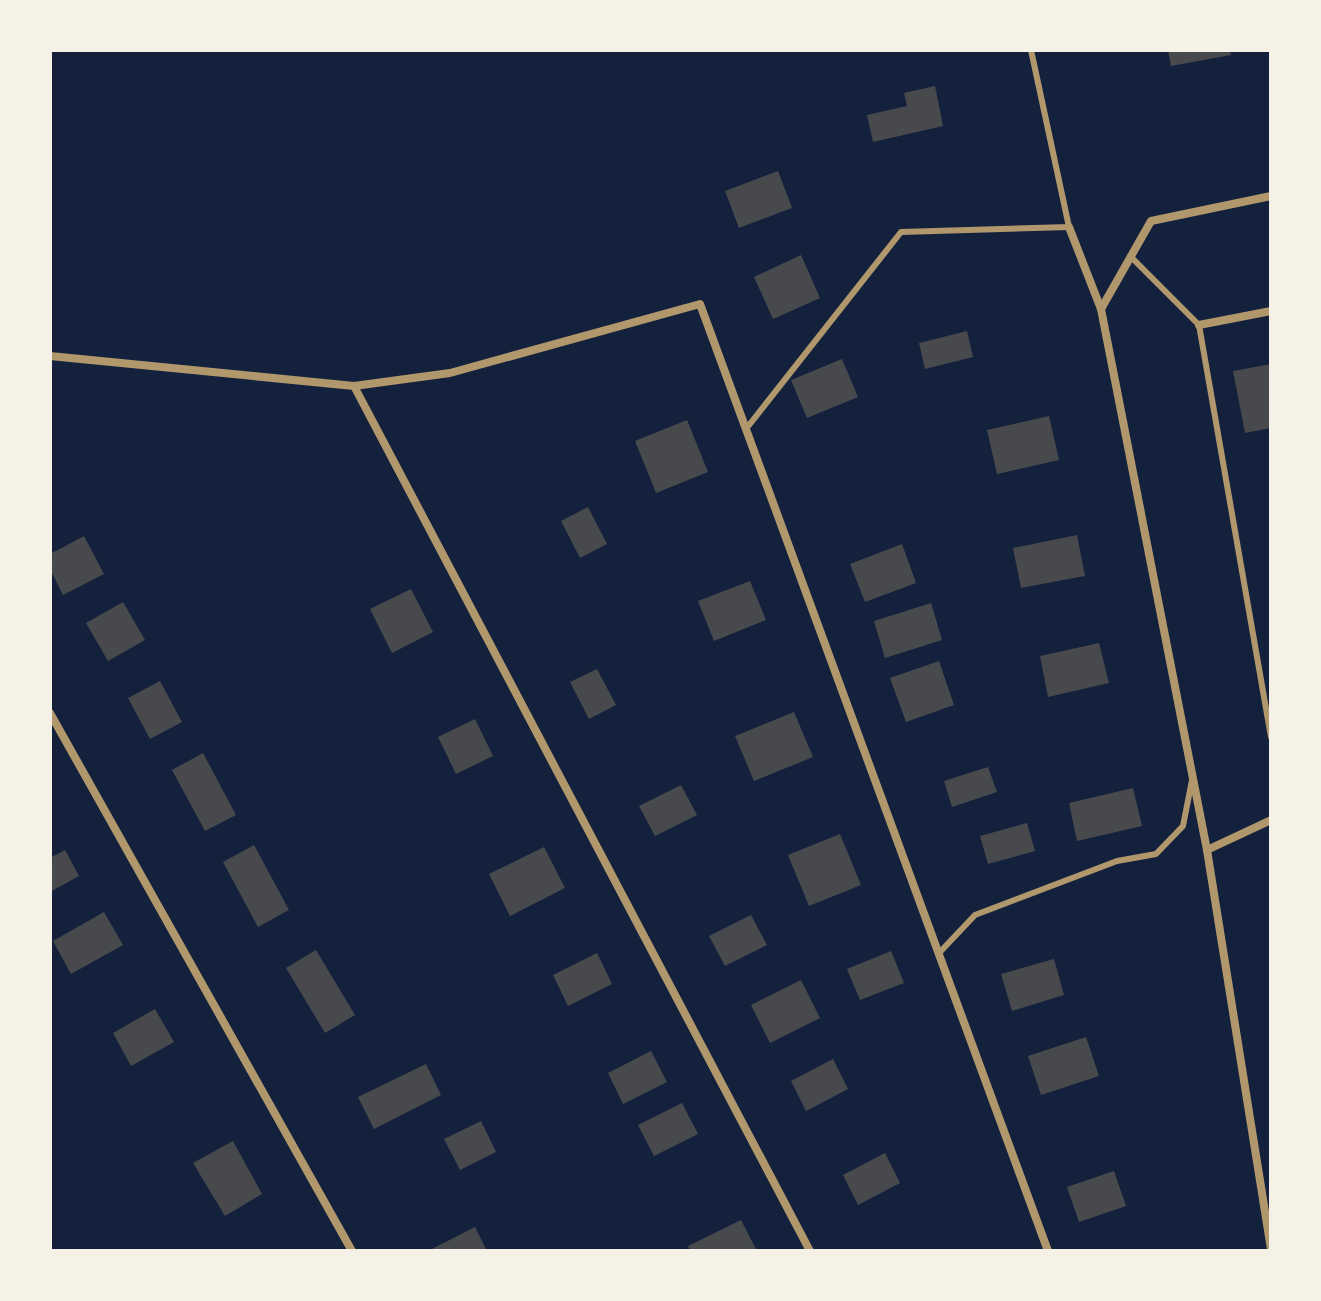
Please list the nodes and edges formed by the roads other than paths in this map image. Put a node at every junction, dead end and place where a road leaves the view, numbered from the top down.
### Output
1 (1031, 50) edge
2 (1271, 196) edge
3 (1069, 227) junction
4 (1130, 255) junction
5 (1101, 309) junction
6 (1271, 311) edge
7 (1199, 325) junction
8 (50, 356) edge
9 (354, 386) junction
10 (746, 429) junction
11 (50, 713) edge
12 (1271, 737) edge
13 (1192, 776) junction
14 (1271, 820) edge
15 (1207, 850) junction
16 (940, 952) junction
17 (1271, 1249) edge
18 (352, 1251) edge
19 (810, 1251) edge
20 (1048, 1251) edge

1 - 3 lane
2 - 4 street
3 - 5 street
3 - 10 lane
4 - 5 street
4 - 7 lane
5 - 13 street
6 - 7 street
7 - 12 lane
8 - 9 street
9 - 10 street
9 - 19 street
10 - 16 street
11 - 18 street
13 - 15 street
13 - 16 lane
14 - 15 street
15 - 17 street
16 - 20 street

